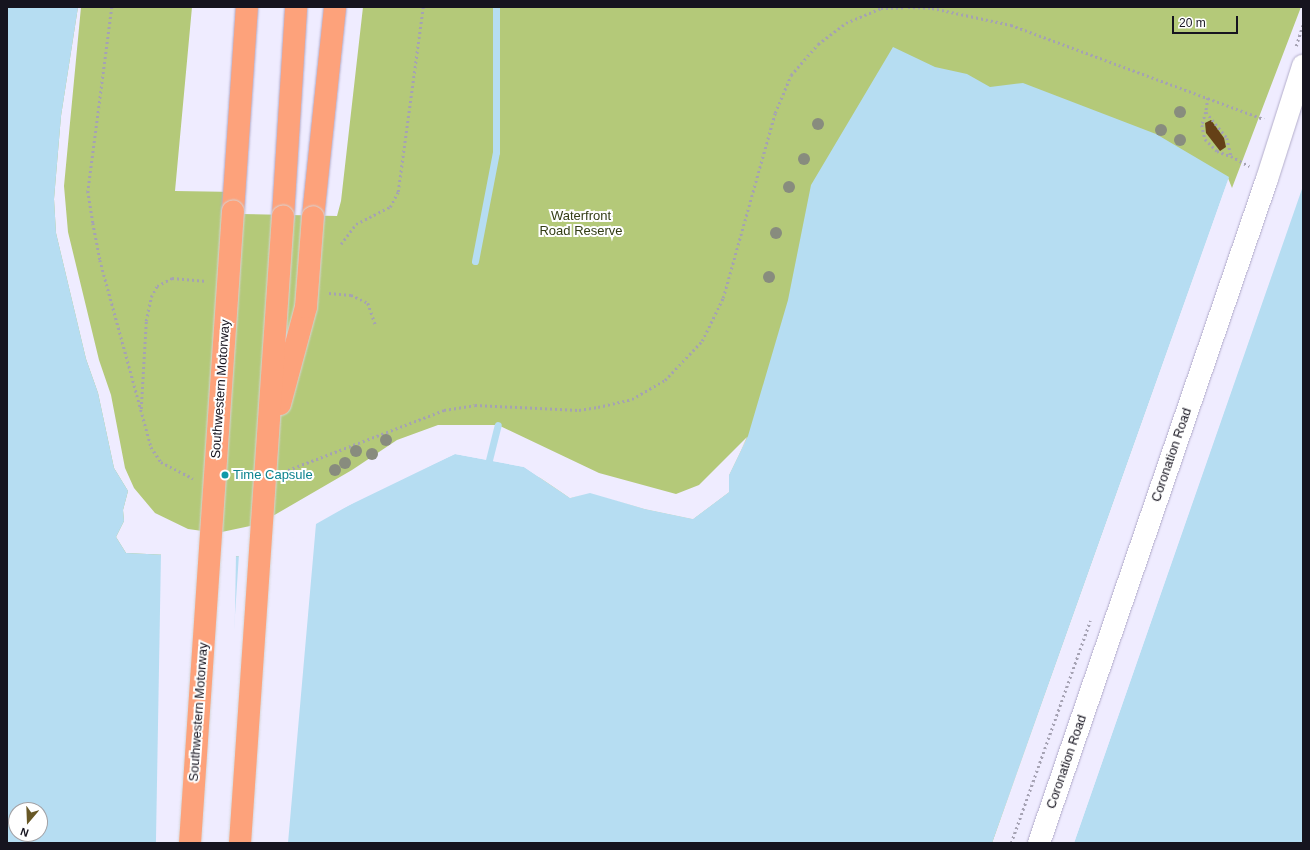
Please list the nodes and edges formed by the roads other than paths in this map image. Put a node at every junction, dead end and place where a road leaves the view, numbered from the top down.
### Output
1 (238, 7) edge
2 (247, 7) edge
3 (296, 7) edge
4 (335, 7) edge
5 (244, 50) junction
6 (1303, 66) edge
7 (266, 453) junction
8 (190, 843) edge
9 (240, 843) edge
10 (1039, 843) edge

1 - 5 highway
2 - 5 highway, Southwestern Motorway
3 - 7 highway, bridge
4 - 7 highway, bridge
5 - 8 highway, Southwestern Motorway, bridge
6 - 10 lane, Coronation Road
7 - 9 highway, bridge

